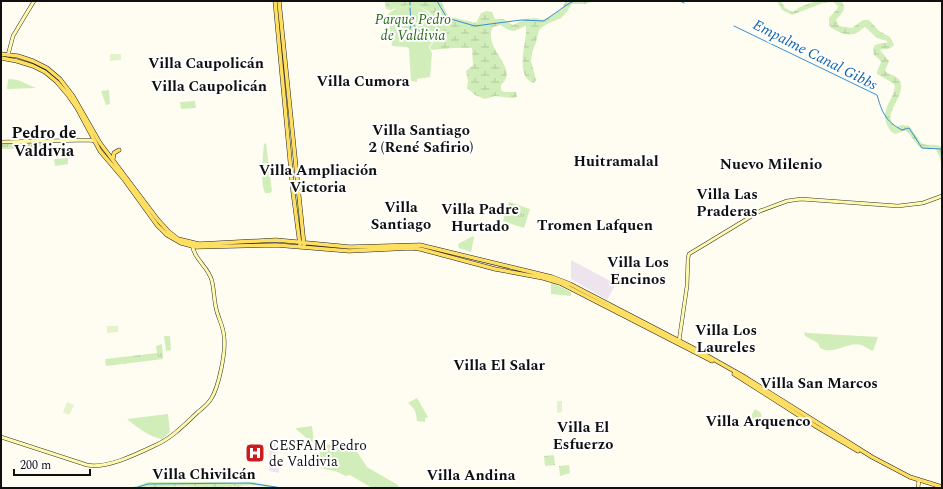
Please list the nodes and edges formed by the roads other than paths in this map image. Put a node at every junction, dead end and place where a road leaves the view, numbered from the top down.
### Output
1 (34, 1) edge
2 (275, 1) edge
3 (279, 1) edge
4 (1, 54) edge
5 (8, 55) junction
6 (1, 58) edge
7 (16, 61) junction
8 (94, 140) junction
9 (1, 142) edge
10 (100, 143) junction
11 (119, 150) dead end
12 (114, 162) junction
13 (942, 196) edge
14 (192, 245) junction
15 (302, 245) junction
16 (678, 342) junction
17 (1, 436) edge
18 (918, 480) junction
19 (942, 487) edge
20 (918, 488) edge

1 - 5 street
2 - 15 main road
3 - 15 main road
4 - 5 main road
5 - 7 main road
5 - 10 main road
6 - 7 main road
7 - 8 main road
8 - 9 street
8 - 10 street
8 - 14 main road
10 - 12 main road
11 - 12 main road
12 - 14 main road
13 - 16 street
14 - 15 main road
14 - 17 street
15 - 16 main road
15 - 16 main road
16 - 18 main road
18 - 19 main road
18 - 20 street

